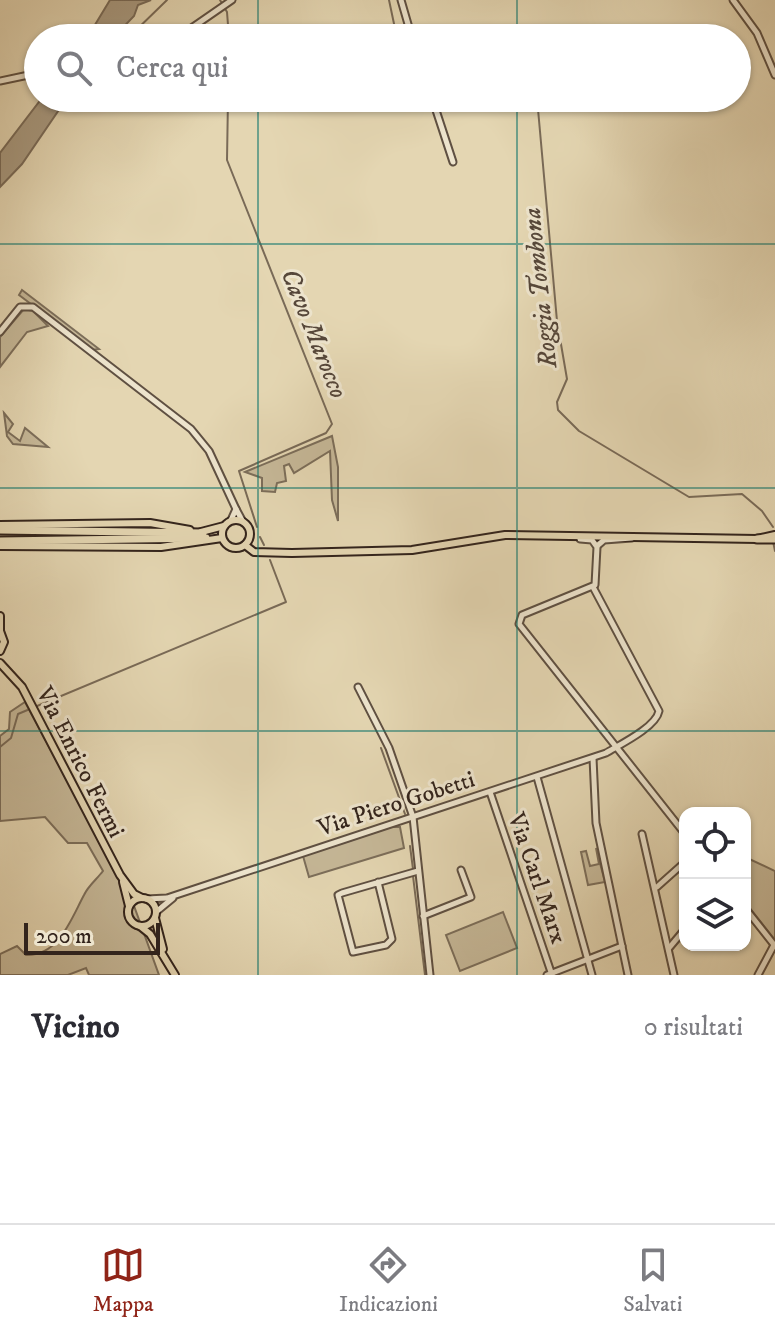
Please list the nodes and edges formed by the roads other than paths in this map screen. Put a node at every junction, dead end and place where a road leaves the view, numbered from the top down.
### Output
1 (401, 0) edge
2 (733, 0) edge
3 (229, 2) edge
4 (197, 24) edge
5 (408, 24) edge
6 (750, 24) edge
7 (751, 25) edge
8 (775, 75) edge
9 (24, 76) edge
10 (0, 81) edge
11 (437, 112) edge
12 (453, 162) dead end
13 (0, 332) edge
14 (236, 509) junction
15 (231, 520) junction
16 (243, 522) junction
17 (224, 526) junction
18 (0, 528) edge
19 (204, 535) junction
20 (567, 536) junction
21 (635, 537) junction
22 (775, 537) edge
23 (222, 538) junction
24 (757, 539) joint
25 (245, 545) junction
26 (0, 546) edge
27 (597, 547) junction
28 (593, 587) junction
29 (0, 616) edge
30 (0, 630) edge
31 (0, 651) edge
32 (3, 665) edge
33 (358, 687) dead end
34 (617, 747) junction
35 (593, 758) junction
36 (537, 777) junction
37 (490, 792) junction
38 (413, 817) junction
39 (392, 824) junction
40 (679, 826) edge
41 (414, 832) junction
42 (642, 834) dead end
43 (679, 868) edge
44 (461, 870) dead end
45 (418, 871) junction
46 (120, 875) junction
47 (378, 882) junction
48 (657, 888) junction
49 (185, 892) junction
50 (144, 898) junction
51 (129, 908) junction
52 (155, 915) junction
53 (751, 915) edge
54 (423, 916) junction
55 (140, 926) junction
56 (679, 936) edge
57 (775, 945) edge
58 (622, 946) junction
59 (669, 948) junction
60 (587, 960) junction
61 (171, 967) junction
62 (175, 975) edge
63 (430, 975) edge
64 (550, 975) edge
65 (592, 975) edge
66 (628, 975) edge
67 (674, 975) edge
68 (758, 975) edge

1 - 5 street
2 - 6 street
3 - 4 street
7 - 8 street
9 - 10 street
11 - 12 street
13 - 14 street
14 - 15 street
14 - 16 street
15 - 16 main road
15 - 17 main road
16 - 25 main road
17 - 19 main road
17 - 23 main road
18 - 19 highway
19 - 23 main road
19 - 26 highway
19 - 26 main road
20 - 21 main road
20 - 25 main road
20 - 27 street
21 - 24 main road
21 - 27 street
22 - 24 highway
23 - 25 main road
27 - 28 street
28 - 34 street, Via Piero Gobetti
28 - 34 street
29 - 30 main road, Via Enrico Fermi
30 - 31 main road, Via Enrico Fermi
31 - 32 main road, Via Enrico Fermi
32 - 46 main road, Via Enrico Fermi
33 - 38 street
34 - 35 street, Via Piero Gobetti
34 - 40 street
35 - 36 street, Via Piero Gobetti
35 - 58 street
36 - 37 street, Via Piero Gobetti
36 - 60 street
37 - 38 street, Via Piero Gobetti
37 - 64 street, Via Carl Marx
38 - 39 street, Via Piero Gobetti
38 - 41 street
39 - 41 street
39 - 49 street, Via Piero Gobetti
41 - 45 street
42 - 48 street
43 - 48 street
44 - 54 street
45 - 47 street
45 - 54 street
46 - 50 main road
46 - 51 main road
47 - 47 street
48 - 59 street
49 - 50 street
49 - 52 street
50 - 51 main road
50 - 52 main road
51 - 55 main road
52 - 55 main road
52 - 61 main road
53 - 57 street
54 - 63 street
55 - 61 main road
56 - 59 street
57 - 68 street
58 - 60 street
58 - 66 street
59 - 67 street
60 - 64 street
60 - 65 street
61 - 62 main road

